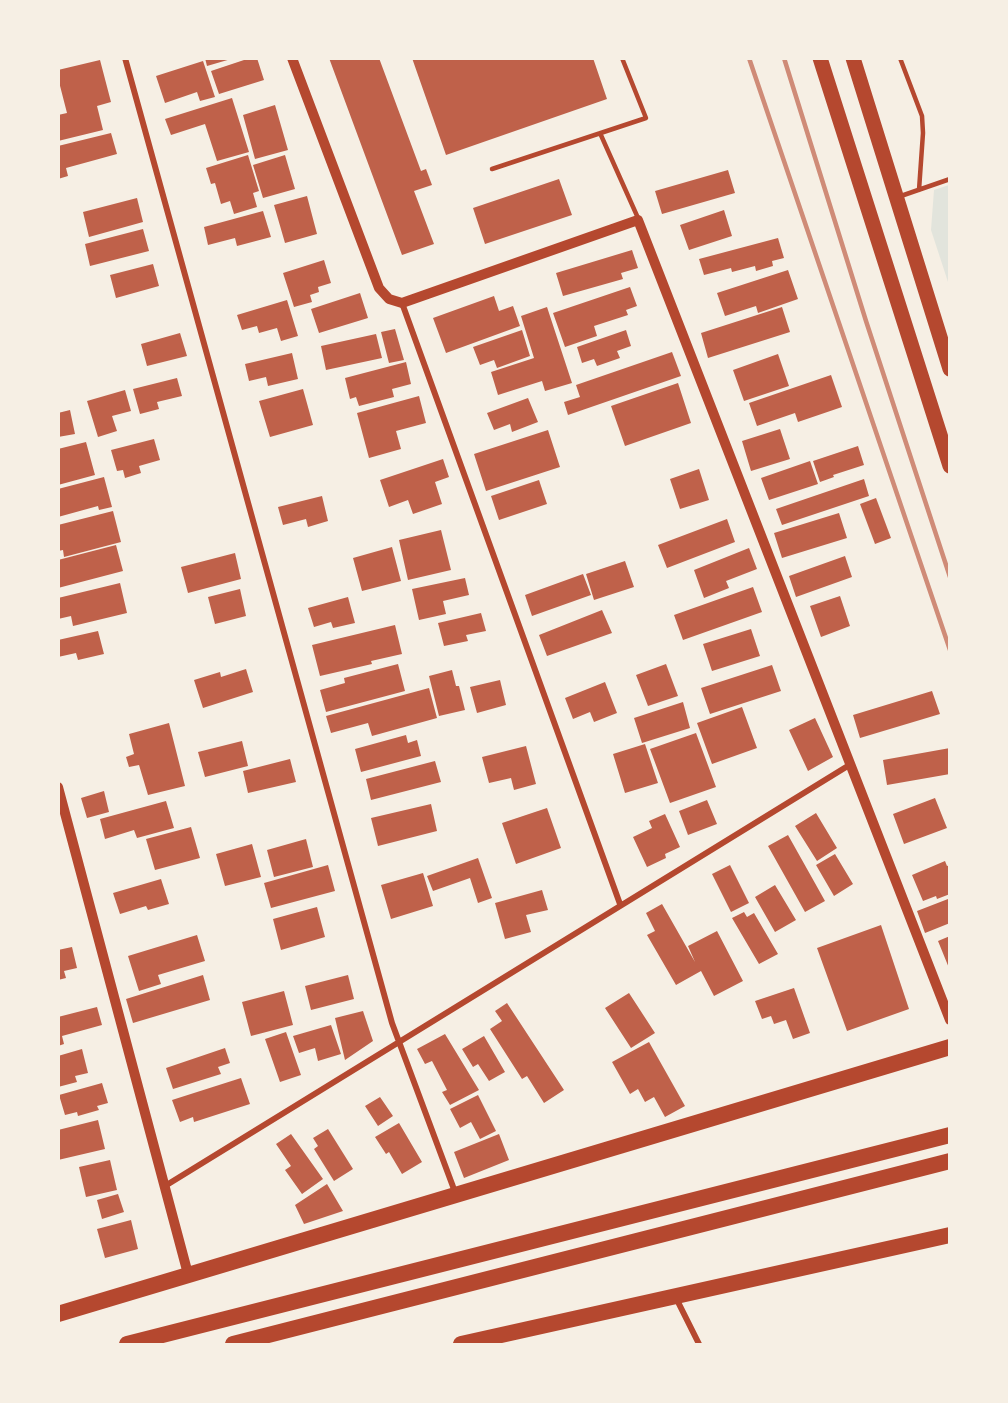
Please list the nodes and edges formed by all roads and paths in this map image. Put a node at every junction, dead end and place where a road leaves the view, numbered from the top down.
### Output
1 (125, 58) edge
2 (292, 58) edge
3 (622, 58) edge
4 (820, 58) edge
5 (853, 58) edge
6 (900, 58) edge
7 (600, 133) junction
8 (492, 169) dead end
9 (950, 179) edge
10 (919, 190) junction
11 (896, 198) junction
12 (638, 220) junction
13 (402, 303) junction
14 (950, 369) edge
15 (950, 466) edge
16 (851, 763) junction
17 (58, 787) edge
18 (620, 904) junction
19 (950, 1020) edge
20 (398, 1042) junction
21 (950, 1047) edge
22 (950, 1135) edge
23 (950, 1161) edge
24 (165, 1186) junction
25 (455, 1194) junction
26 (950, 1235) edge
27 (188, 1275) junction
28 (675, 1296) junction
29 (58, 1314) edge
30 (492, 1341) edge
31 (127, 1344) edge
32 (233, 1344) edge
33 (461, 1344) edge
34 (699, 1344) edge

1 - 20 street
2 - 13 street
3 - 7 lane
4 - 15 main road
5 - 11 main road
6 - 10 lane
7 - 8 lane
7 - 12 lane
9 - 10 lane
10 - 11 lane
11 - 14 main road
12 - 13 street
12 - 16 street
13 - 18 street
16 - 18 street
16 - 19 street
17 - 24 street
18 - 20 street
20 - 24 street
20 - 25 street
21 - 25 highway
22 - 31 highway
23 - 32 highway
24 - 27 street
25 - 27 highway
26 - 28 highway
27 - 29 highway
28 - 30 highway
28 - 34 street
30 - 33 highway

